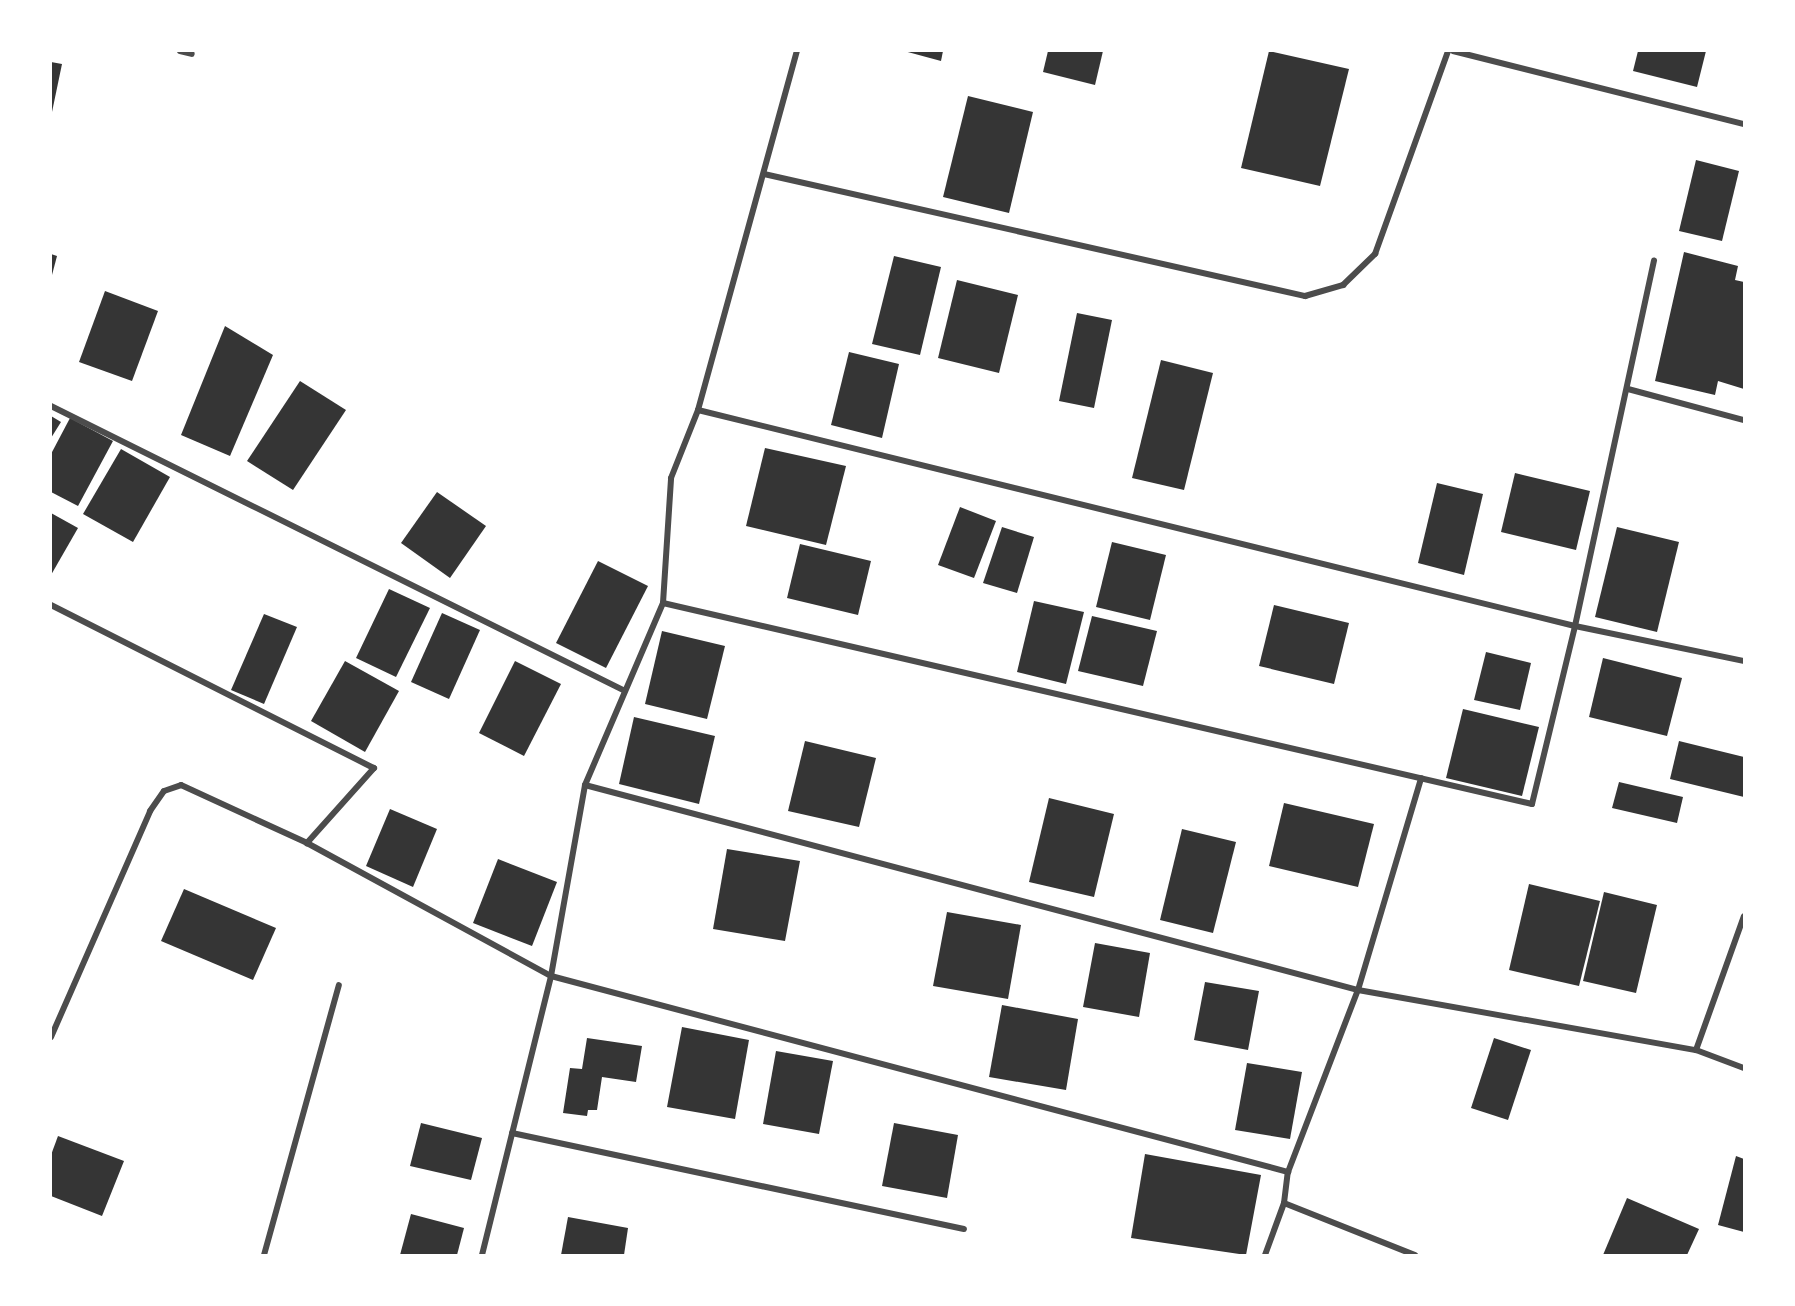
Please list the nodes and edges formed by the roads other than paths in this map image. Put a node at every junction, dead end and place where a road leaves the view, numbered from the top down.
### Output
1 (180, 51) edge
2 (797, 51) edge
3 (1448, 51) edge
4 (1454, 51) edge
5 (192, 54) dead end
6 (1744, 124) edge
7 (764, 174) junction
8 (1654, 260) dead end
9 (1628, 388) junction
10 (51, 406) edge
11 (698, 410) junction
12 (1744, 420) edge
13 (663, 603) junction
14 (51, 605) edge
15 (1575, 626) junction
16 (1744, 661) edge
17 (623, 690) junction
18 (1420, 778) junction
19 (585, 785) junction
20 (307, 843) junction
21 (1744, 916) edge
22 (551, 976) junction
23 (339, 985) dead end
24 (1358, 990) junction
25 (51, 1037) edge
26 (1696, 1050) junction
27 (1744, 1068) edge
28 (512, 1133) junction
29 (1288, 1172) junction
30 (1284, 1203) junction
31 (964, 1229) dead end
32 (264, 1255) edge
33 (482, 1255) edge
34 (1265, 1255) edge
35 (1415, 1255) edge

1 - 5 street
2 - 7 street
3 - 7 street
4 - 6 street
7 - 11 street
8 - 9 street
9 - 12 street
9 - 15 street
10 - 17 street
11 - 13 street
11 - 15 street
13 - 17 street
13 - 18 street
14 - 20 street
15 - 16 street
15 - 18 street
17 - 19 street
18 - 24 street
19 - 22 street
19 - 24 street
20 - 22 street
20 - 25 street
21 - 26 street
22 - 28 street
22 - 29 street
23 - 32 street
24 - 26 street
24 - 29 street
26 - 27 street
28 - 31 street
28 - 33 street
29 - 30 street
30 - 34 street
30 - 35 street

